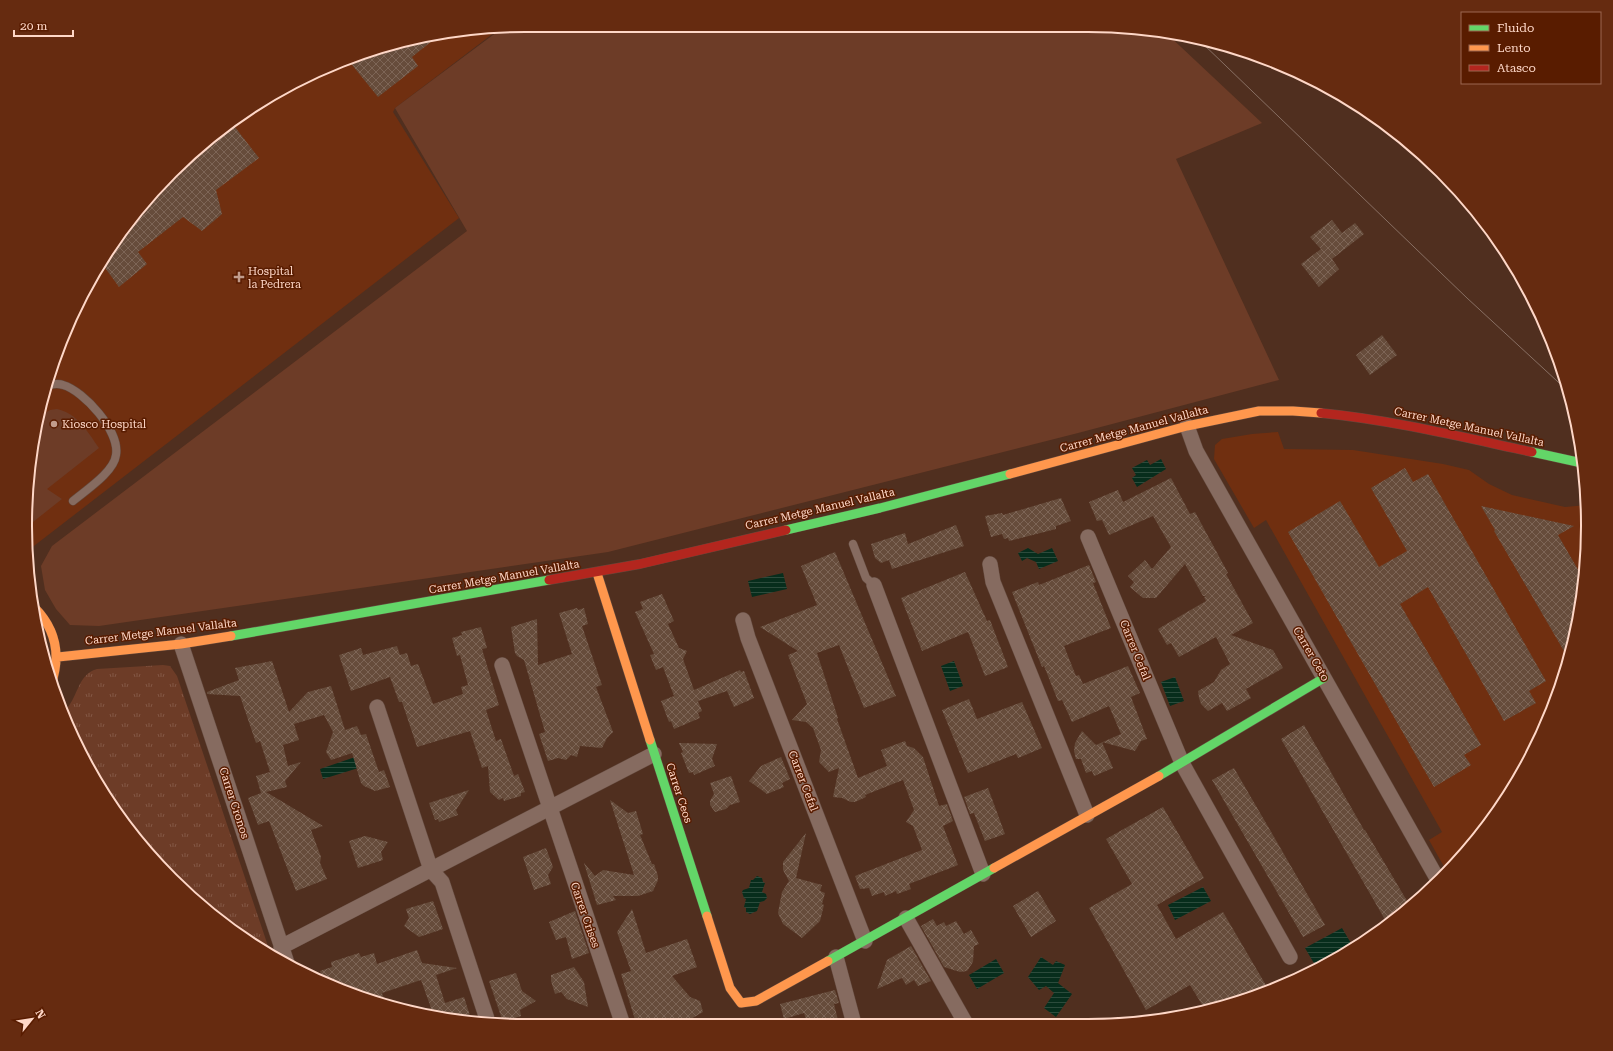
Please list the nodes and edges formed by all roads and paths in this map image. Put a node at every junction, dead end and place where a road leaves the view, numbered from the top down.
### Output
1 (53, 384) edge
2 (1187, 426) junction
3 (1577, 462) edge
4 (73, 501) dead end
5 (1088, 537) dead end
6 (854, 544) dead end
7 (990, 564) dead end
8 (597, 573) junction
9 (874, 585) joint
10 (40, 614) edge
11 (743, 620) dead end
12 (181, 644) junction
13 (58, 656) junction
14 (502, 665) dead end
15 (56, 676) edge
16 (1324, 678) junction
17 (377, 707) dead end
18 (654, 754) junction
19 (1182, 763) junction
20 (549, 808) junction
21 (1087, 815) junction
22 (431, 870) junction
23 (983, 874) junction
24 (1435, 875) edge
25 (906, 918) junction
26 (865, 941) junction
27 (282, 947) junction
28 (284, 956) edge
29 (836, 957) junction
30 (1290, 957) dead end
31 (486, 1017) edge
32 (621, 1019) edge
33 (853, 1019) edge
34 (963, 1019) edge

1 - 4 lane
2 - 3 street, Carrer Metge Manuel Vallalta
2 - 8 street, Carrer Metge Manuel Vallalta
2 - 16 street, Carrer Ceto
5 - 19 street, Carrer Cefal
6 - 9 lane
7 - 21 street
8 - 12 street, Carrer Metge Manuel Vallalta
8 - 18 street, Carrer Ceos
9 - 23 street
10 - 13 street
11 - 26 street, Carrer Cefal
12 - 13 street, Carrer Metge Manuel Vallalta
12 - 27 street, Carrer Cronos
13 - 15 street
14 - 20 street, Carrer Crises
16 - 19 street
16 - 24 street, Carrer Ceto
17 - 22 street
18 - 20 street
18 - 29 street, Carrer Ceos
19 - 21 street
19 - 30 street, Carrer Cefal
20 - 22 street
20 - 32 street, Carrer Crises
21 - 23 street
22 - 27 street
22 - 31 street
23 - 25 street
25 - 26 street
25 - 34 street
26 - 29 street
27 - 28 street, Carrer Cronos
29 - 33 street

